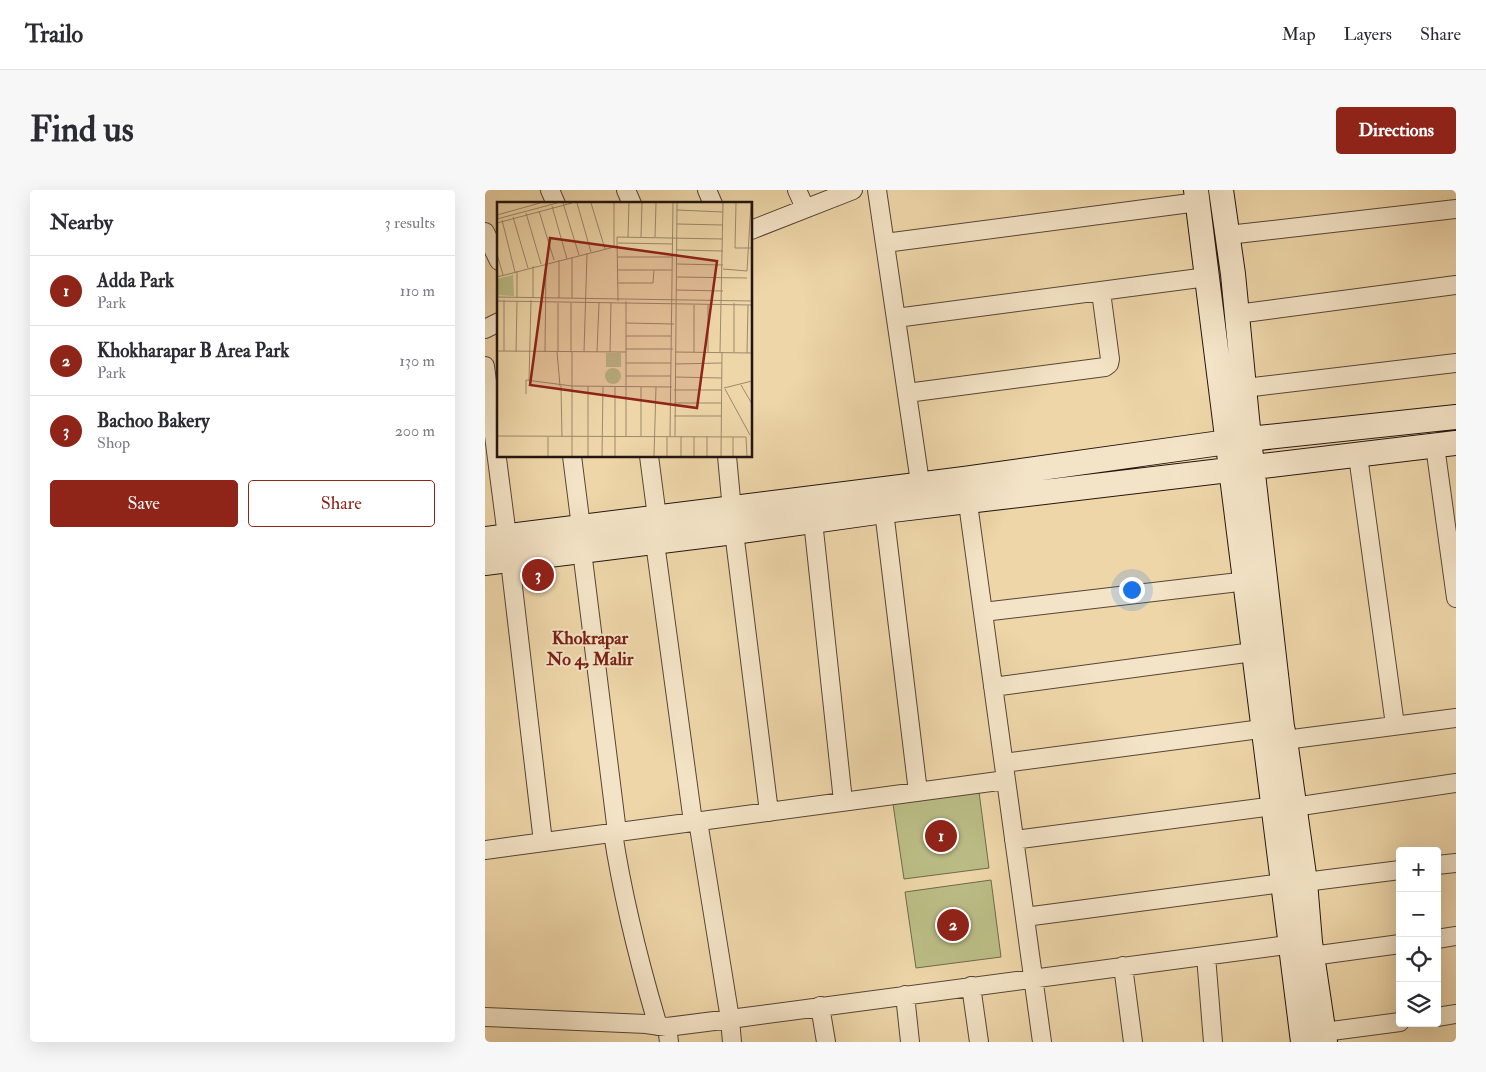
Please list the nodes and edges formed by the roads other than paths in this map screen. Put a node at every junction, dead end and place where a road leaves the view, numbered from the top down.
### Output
1 (550, 190) edge
2 (626, 190) edge
3 (707, 190) edge
4 (797, 190) edge
5 (853, 190) edge
6 (877, 190) edge
7 (1221, 190) edge
8 (1197, 196) edge
9 (555, 202) edge
10 (631, 202) edge
11 (712, 202) edge
12 (805, 208) junction
13 (1456, 209) edge
14 (753, 229) edge
15 (485, 232) edge
16 (1228, 235) junction
17 (885, 243) junction
18 (497, 257) edge
19 (1207, 277) junction
20 (1456, 285) edge
21 (1101, 292) junction
22 (1237, 314) junction
23 (896, 318) junction
24 (497, 323) edge
25 (485, 329) edge
26 (1456, 363) edge
27 (485, 366) edge
28 (1245, 388) junction
29 (907, 393) junction
30 (1456, 417) edge
31 (1239, 441) junction
32 (1445, 445) edge
33 (1358, 456) junction
34 (572, 458) edge
35 (649, 458) edge
36 (727, 458) edge
37 (1242, 470) junction
38 (966, 490) junction
39 (922, 495) junction
40 (732, 507) junction
41 (884, 511) junction
42 (657, 517) junction
43 (813, 521) junction
44 (581, 527) junction
45 (734, 532) junction
46 (496, 537) edge
47 (655, 542) junction
48 (582, 551) junction
49 (510, 560) junction
50 (485, 563) edge
51 (1255, 580) junction
52 (1456, 598) edge
53 (983, 612) junction
54 (1253, 652) junction
55 (993, 687) junction
56 (1456, 718) edge
57 (1395, 726) junction
58 (1277, 731) junction
59 (1005, 771) junction
60 (1456, 783) edge
61 (918, 792) junction
62 (843, 802) junction
63 (1284, 806) junction
64 (769, 812) junction
65 (695, 822) junction
66 (615, 832) junction
67 (1014, 840) junction
68 (543, 842) junction
69 (485, 850) edge
70 (1456, 863) edge
71 (1441, 865) edge
72 (1396, 870) edge
73 (1294, 882) junction
74 (1025, 917) junction
75 (1456, 936) edge
76 (1441, 938) edge
77 (1396, 944) edge
78 (1304, 948) junction
79 (1206, 956) junction
80 (1123, 966) junction
81 (1033, 978) junction
82 (971, 986) junction
83 (905, 995) junction
84 (820, 1006) junction
85 (1456, 1014) edge
86 (1441, 1016) edge
87 (485, 1017) edge
88 (729, 1019) junction
89 (1396, 1023) edge
90 (665, 1032) edge
91 (1317, 1039) edge
92 (732, 1042) edge
93 (826, 1042) edge
94 (910, 1042) edge
95 (979, 1042) edge
96 (1042, 1042) edge
97 (1133, 1042) edge
98 (1213, 1042) edge

1 - 9 street
2 - 10 street
3 - 11 street
4 - 12 street
5 - 12 street
6 - 17 street
7 - 16 street
8 - 17 street
8 - 19 street
12 - 14 street
13 - 16 street
15 - 18 street
16 - 22 street
17 - 23 street
19 - 21 street
19 - 31 street
20 - 22 street
21 - 23 street
21 - 29 street
22 - 28 street
23 - 29 street
24 - 25 street
26 - 28 street
27 - 46 street
28 - 31 street
29 - 39 street
30 - 31 street
31 - 37 street
31 - 38 street
32 - 33 street
32 - 52 street
33 - 37 street
33 - 57 street
34 - 44 street
35 - 42 street
36 - 40 street
37 - 38 street
37 - 51 street
38 - 39 street
38 - 53 street
39 - 40 street
39 - 41 street
40 - 42 street
40 - 45 street
41 - 43 street
41 - 61 street
42 - 44 street
43 - 45 street
43 - 62 street
44 - 46 street
45 - 47 street
45 - 64 street
46 - 49 street
47 - 48 street
47 - 65 street
48 - 49 street
48 - 66 street
49 - 50 street
49 - 68 street
51 - 53 street
51 - 54 street
51 - 58 street
53 - 55 street
54 - 55 street
54 - 58 street
55 - 59 street
56 - 57 street
57 - 58 street
58 - 59 street
58 - 63 street
59 - 61 street
59 - 67 street
60 - 63 street
61 - 62 street
62 - 64 street
63 - 67 street
63 - 73 street
64 - 65 street
65 - 66 street
65 - 88 street
66 - 68 street
66 - 90 street
67 - 74 street
68 - 69 street
70 - 71 street
72 - 73 street
73 - 74 street
73 - 78 street
74 - 81 street
75 - 76 street
77 - 78 street
78 - 79 street
78 - 91 street
79 - 80 street
79 - 98 street
80 - 81 street
80 - 97 street
81 - 82 street
81 - 96 street
82 - 83 street
82 - 95 street
83 - 84 street
83 - 94 street
84 - 88 street
84 - 93 street
85 - 86 street
87 - 90 street
88 - 90 street
88 - 92 street
89 - 91 street

